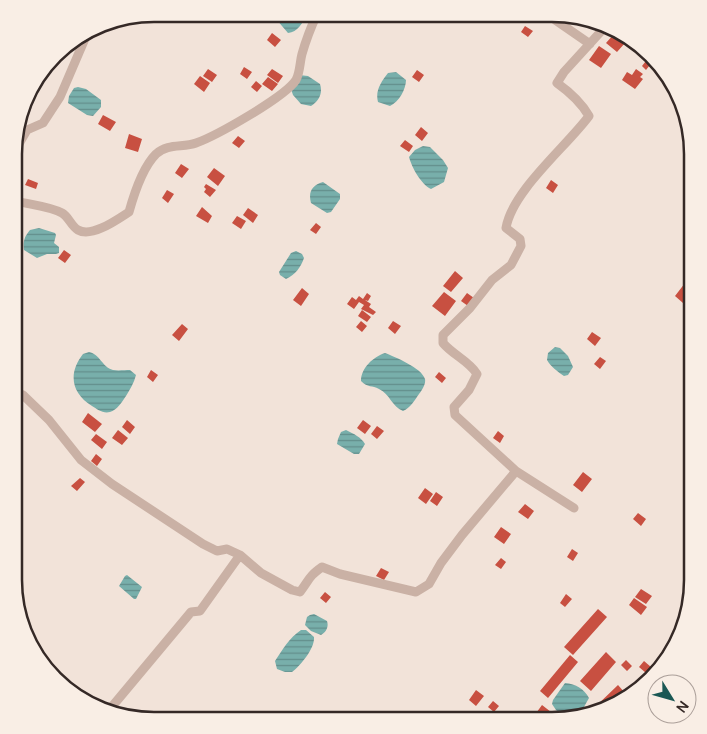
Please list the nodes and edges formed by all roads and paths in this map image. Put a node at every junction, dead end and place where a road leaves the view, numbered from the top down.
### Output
1 (313, 22) edge
2 (559, 23) edge
3 (601, 32) edge
4 (83, 44) edge
5 (590, 44) junction
6 (24, 135) edge
7 (22, 202) edge
8 (23, 395) edge
9 (516, 471) junction
10 (574, 508) dead end
11 (240, 555) junction
12 (114, 704) edge

1 - 7 street
2 - 5 street
3 - 5 street
4 - 6 street
5 - 9 street
8 - 11 street
9 - 10 street
9 - 11 street
11 - 12 street

